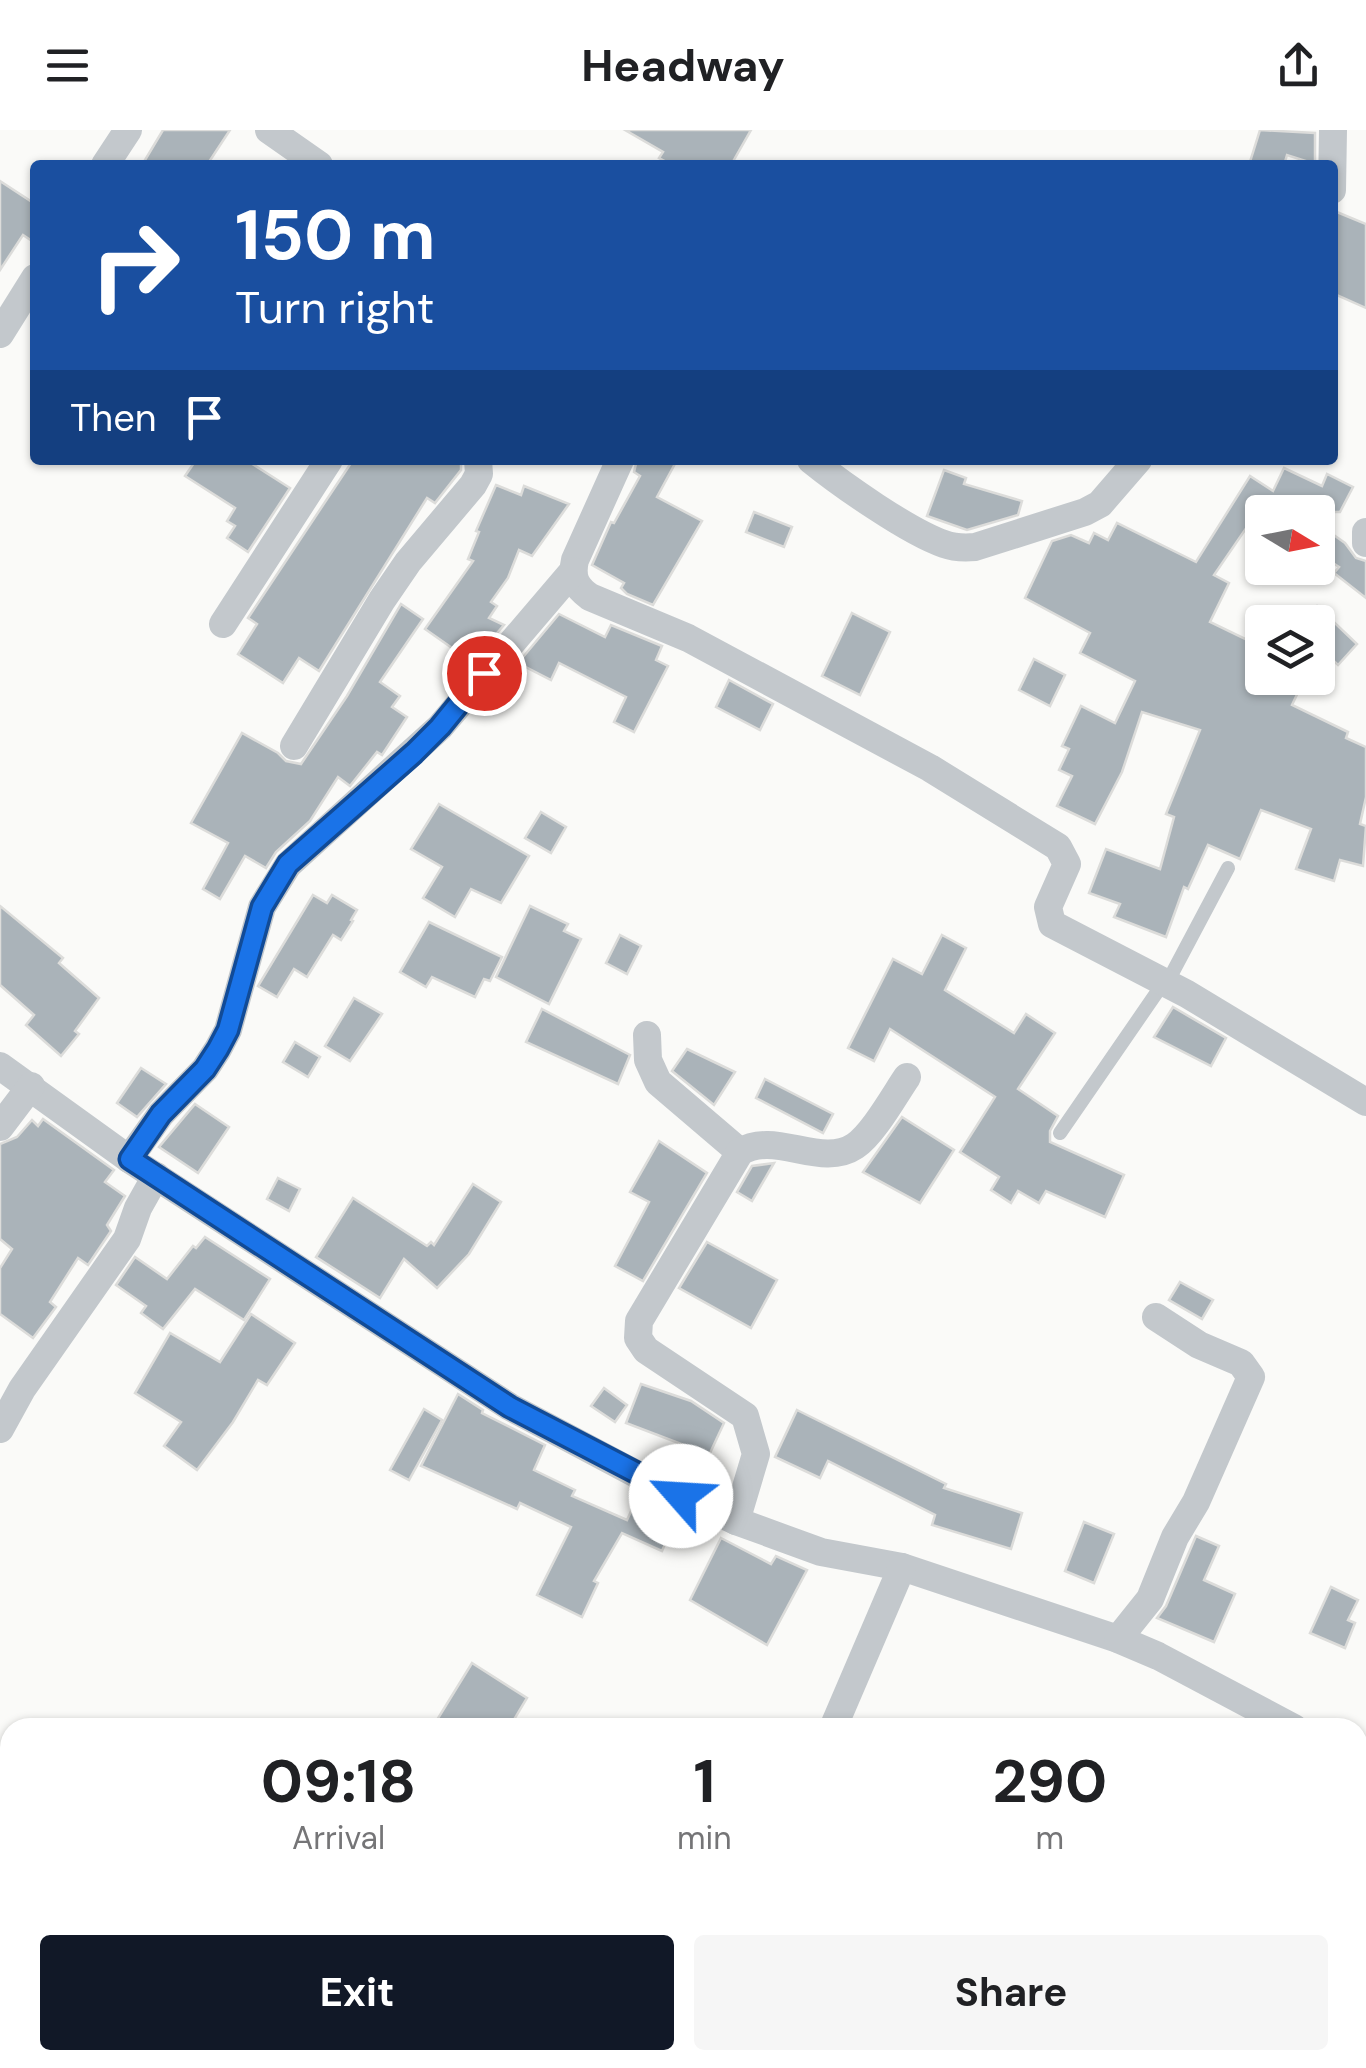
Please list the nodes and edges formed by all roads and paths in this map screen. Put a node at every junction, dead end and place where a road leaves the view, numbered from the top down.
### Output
1 (128, 130) edge
2 (269, 130) edge
3 (1333, 130) edge
4 (109, 160) edge
5 (313, 160) edge
6 (1332, 160) edge
7 (30, 286) edge
8 (0, 334) edge
9 (327, 465) edge
10 (478, 465) edge
11 (618, 465) edge
12 (817, 465) edge
13 (1134, 465) edge
14 (1366, 532) edge
15 (1366, 542) edge
16 (572, 571) junction
17 (223, 624) dead end
18 (294, 746) dead end
19 (1228, 868) dead end
20 (1165, 983) junction
21 (647, 1035) dead end
22 (0, 1066) edge
23 (907, 1078) dead end
24 (31, 1086) junction
25 (1366, 1102) edge
26 (0, 1127) edge
27 (1060, 1132) dead end
28 (740, 1152) junction
29 (130, 1159) junction
30 (156, 1176) junction
31 (1156, 1317) dead end
32 (0, 1430) edge
33 (736, 1521) junction
34 (902, 1567) junction
35 (1118, 1639) junction
36 (837, 1718) edge
37 (1275, 1718) edge

1 - 4 street
2 - 5 street
3 - 6 street
7 - 8 street
9 - 17 street
10 - 18 street
11 - 16 street
12 - 13 street
14 - 15 street
16 - 20 street
16 - 29 street
19 - 20 lane
20 - 25 street
20 - 27 lane
21 - 28 street
22 - 24 street
23 - 28 street
24 - 26 street
24 - 29 street
28 - 33 street
29 - 30 street
30 - 32 street
30 - 33 street
31 - 35 street
33 - 34 street
34 - 35 street
34 - 36 street
35 - 37 street

